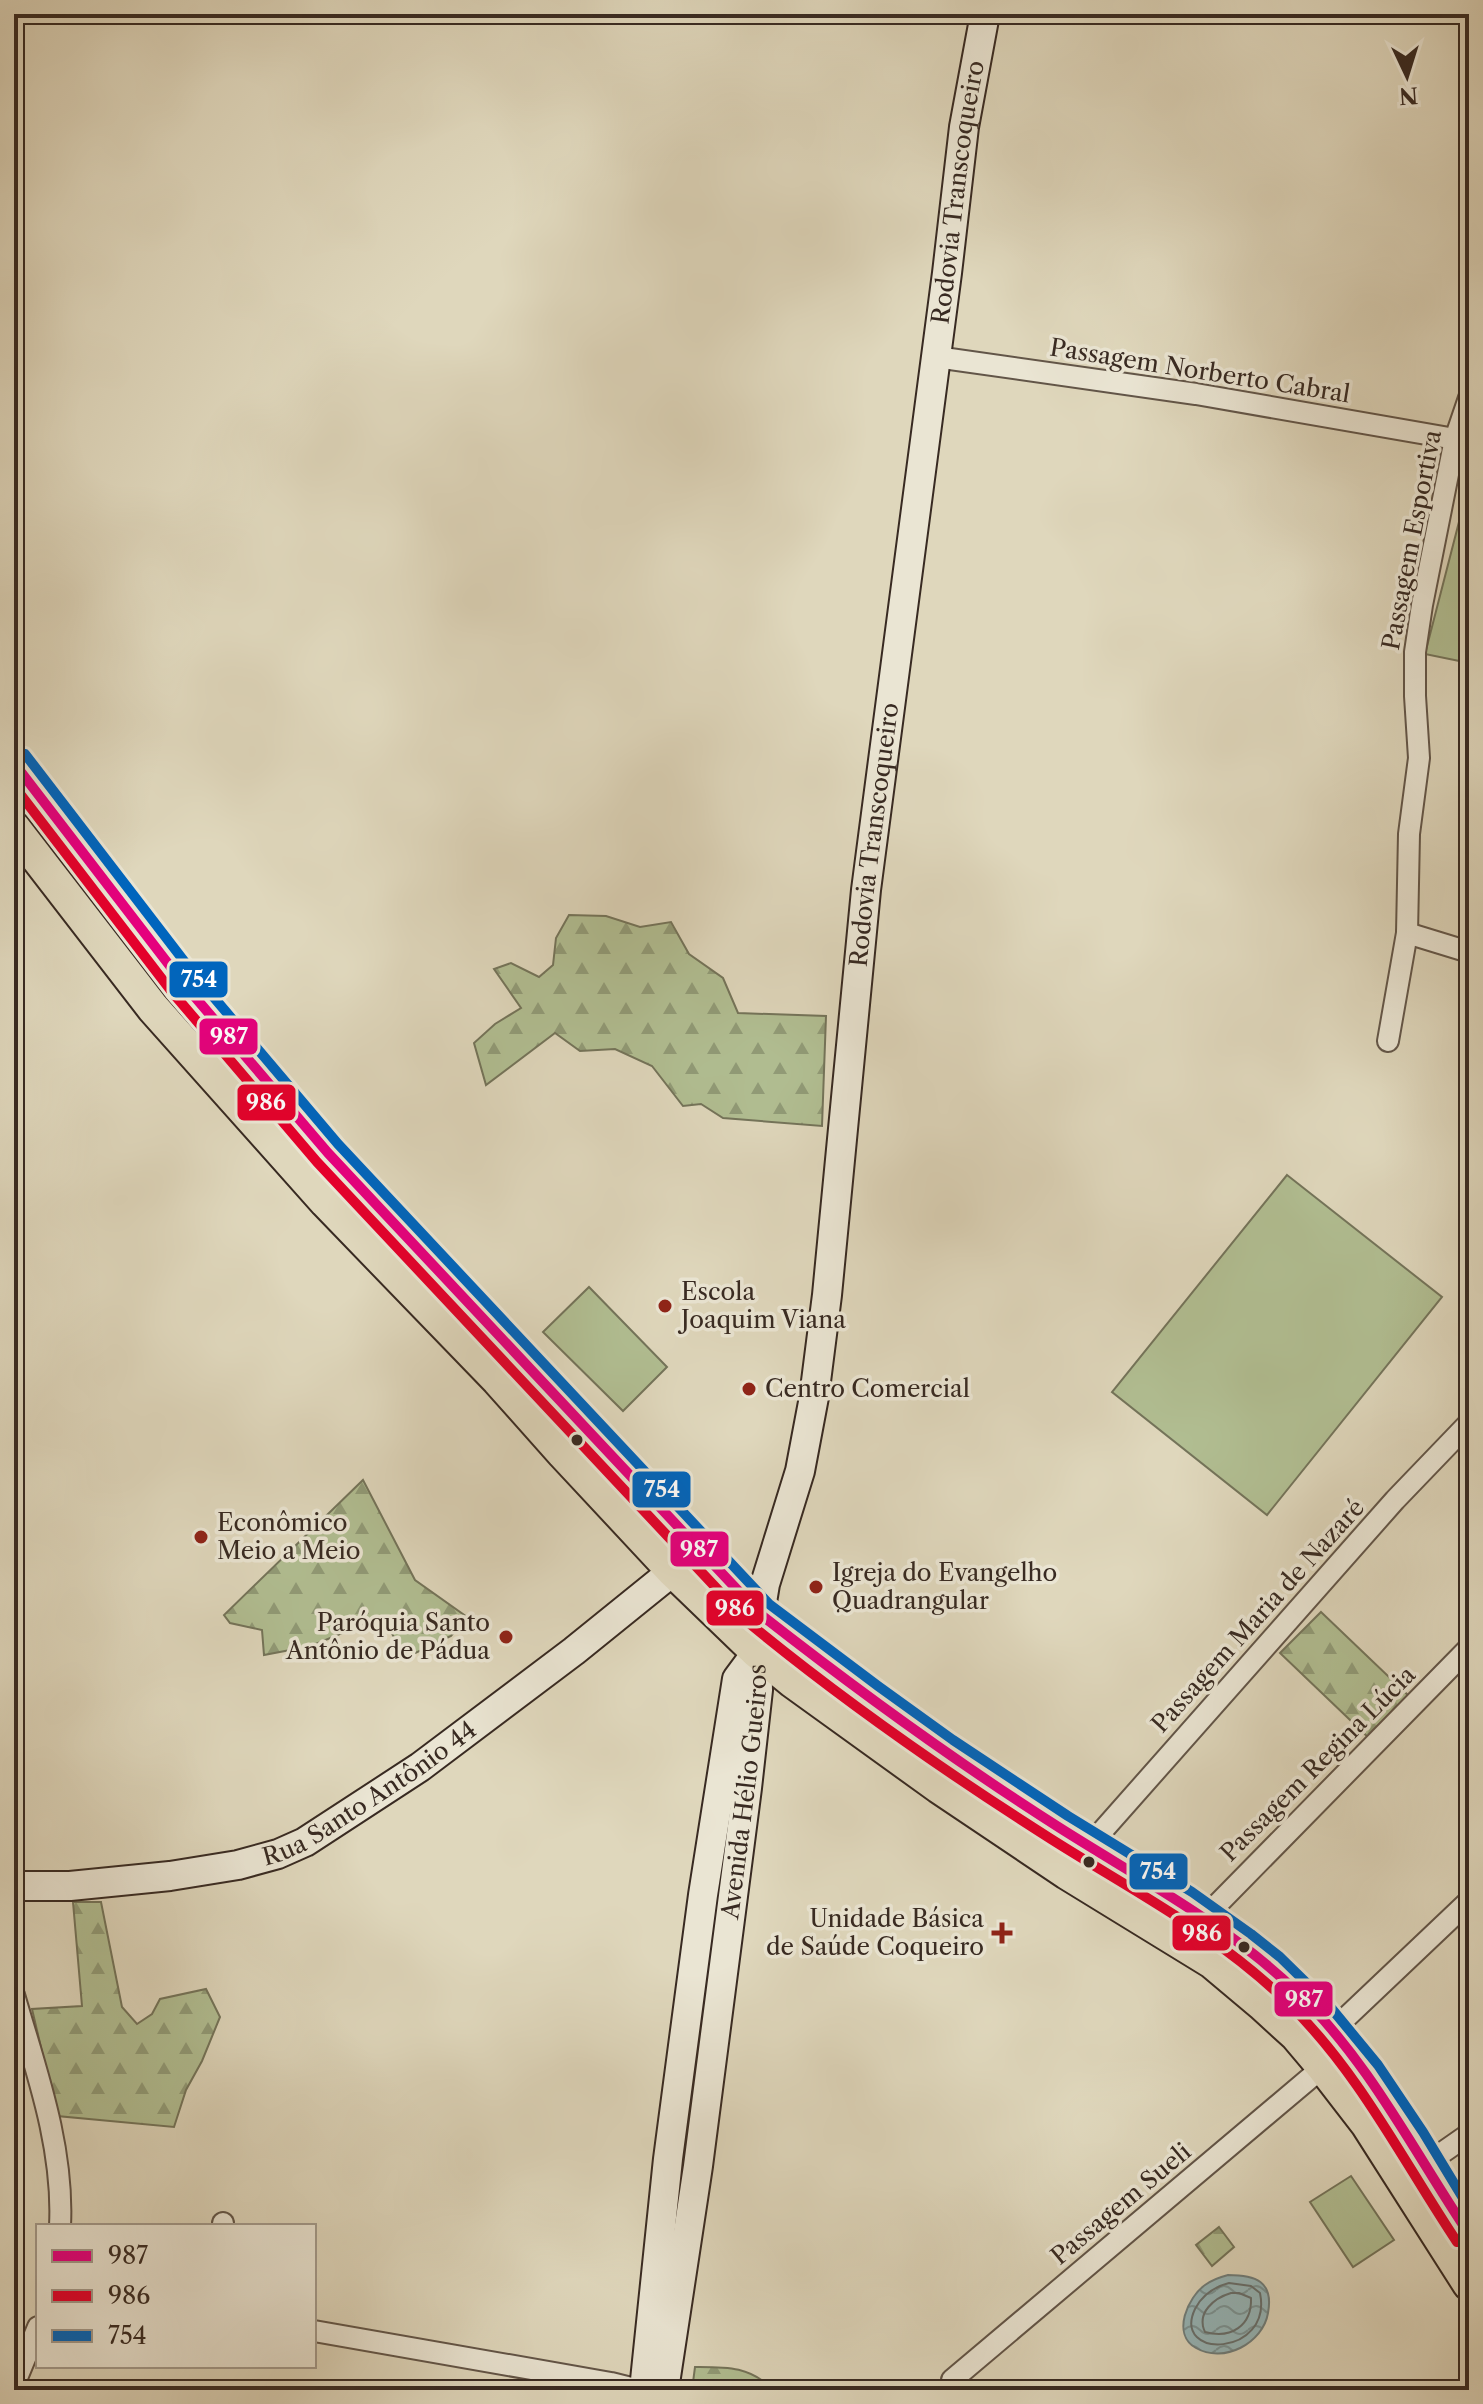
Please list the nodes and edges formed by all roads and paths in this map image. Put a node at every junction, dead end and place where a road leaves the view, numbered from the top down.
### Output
1 (985, 14) edge
2 (936, 357) junction
3 (1469, 398) edge
4 (1455, 439) junction
5 (14, 763) edge
6 (14, 828) edge
7 (1407, 933) junction
8 (1469, 952) edge
9 (1388, 1041) dead end
10 (1469, 1423) edge
11 (673, 1571) junction
12 (760, 1614) junction
13 (1469, 1648) edge
14 (757, 1652) junction
15 (1089, 1846) junction
16 (14, 1886) edge
17 (1469, 1901) edge
18 (1205, 1917) junction
19 (14, 1995) edge
20 (1333, 2030) junction
21 (1323, 2067) junction
22 (1469, 2134) edge
23 (1426, 2164) junction
24 (60, 2224) edge
25 (1469, 2234) edge
26 (1469, 2284) edge
27 (316, 2331) edge
28 (36, 2332) edge
29 (952, 2380) dead end
30 (14, 2385) edge
31 (642, 2390) edge
32 (664, 2390) edge

1 - 2 main road, Rodovia Transcoqueiro
2 - 4 street, Passagem Norberto Cabral
2 - 12 main road, Rodovia Transcoqueiro
3 - 4 street, Passagem Esportiva
4 - 7 street, Passagem Esportiva
5 - 12 main road
6 - 11 main road
7 - 8 street
7 - 9 street, Passagem Esportiva
10 - 15 street, Passagem Maria de Nazaré
11 - 14 main road
11 - 16 main road, Rua Santo Antônio 44
12 - 14 main road, Rodovia Transcoqueiro
12 - 15 main road
13 - 18 street, Passagem Regina Lúcia
14 - 21 main road
14 - 31 main road, Avenida Hélio Gueiros
14 - 32 main road, Avenida Hélio Gueiros
15 - 18 main road
17 - 20 street
18 - 20 main road
19 - 24 street
20 - 23 main road
21 - 26 main road
21 - 29 street, Passagem Sueli
22 - 23 street
23 - 25 main road
27 - 31 street
28 - 30 street

